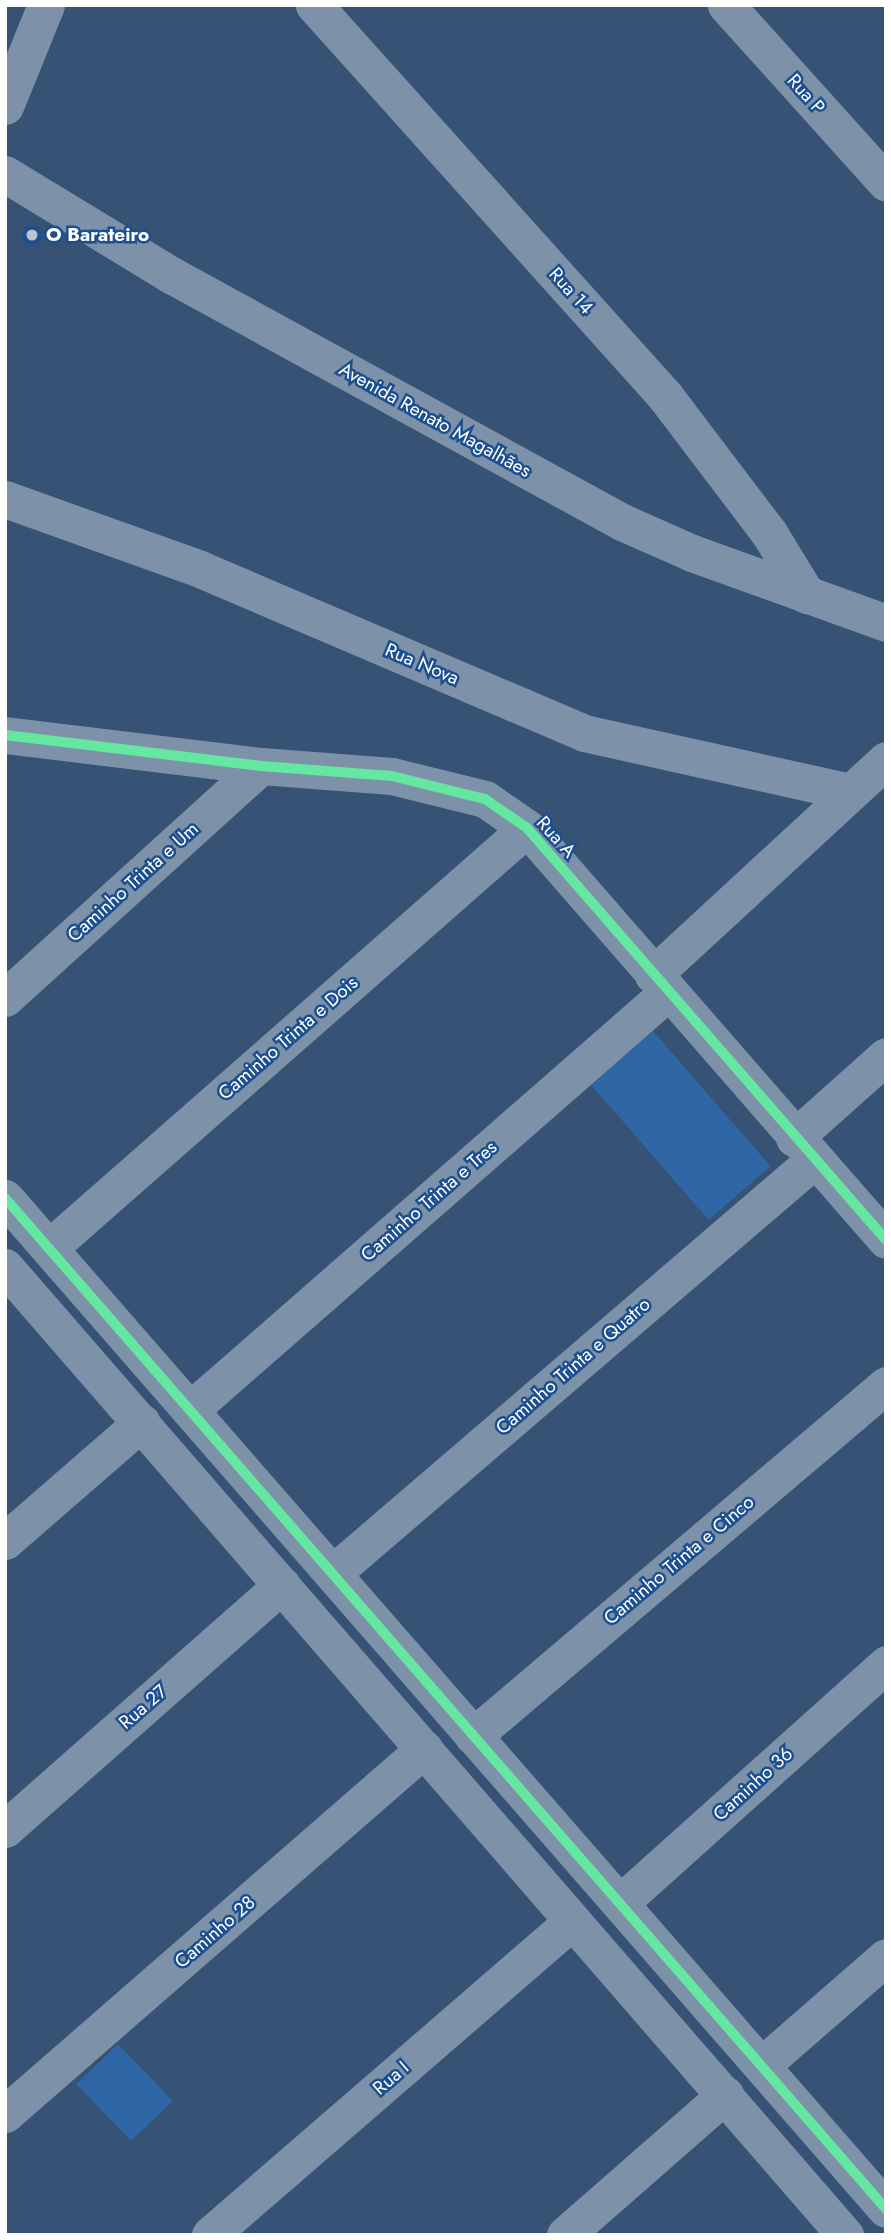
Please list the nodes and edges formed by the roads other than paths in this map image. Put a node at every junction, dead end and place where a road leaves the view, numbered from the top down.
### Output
1 (46, 5) edge
2 (314, 5) edge
3 (726, 5) edge
4 (5, 106) edge
5 (5, 174) edge
6 (886, 183) edge
7 (5, 499) edge
8 (807, 595) junction
9 (886, 623) edge
10 (5, 734) edge
11 (886, 760) edge
12 (261, 766) junction
13 (850, 792) junction
14 (527, 828) junction
15 (661, 984) junction
16 (5, 998) edge
17 (886, 1056) edge
18 (804, 1149) junction
19 (5, 1198) edge
20 (886, 1240) edge
21 (50, 1248) junction
22 (5, 1267) edge
23 (886, 1385) edge
24 (190, 1410) junction
25 (142, 1422) junction
26 (247, 1478) junction
27 (213, 1506) junction
28 (5, 1541) edge
29 (334, 1572) junction
30 (282, 1585) junction
31 (886, 1664) edge
32 (473, 1736) junction
33 (424, 1749) junction
34 (5, 1829) edge
35 (620, 1903) junction
36 (572, 1921) junction
37 (886, 1956) edge
38 (762, 2066) junction
39 (726, 2095) junction
40 (5, 2114) edge
41 (886, 2209) edge
42 (210, 2235) edge
43 (565, 2235) edge
44 (845, 2235) edge

1 - 4 street
2 - 8 street, Rua 14
3 - 6 street, Rua P
5 - 8 street, Avenida Renato Magalhães
7 - 13 street, Rua Nova
8 - 9 street, Avenida Renato Magalhães
10 - 12 street, Rua A
11 - 13 street, Caminho Trinta e Tres
12 - 14 street, Rua A
12 - 16 street, Caminho Trinta e Um
13 - 15 street, Caminho Trinta e Tres
14 - 15 street, Rua A
14 - 21 street, Caminho Trinta e Dois
15 - 18 street, Rua A
15 - 24 street, Caminho Trinta e Tres
17 - 18 street, Caminho Trinta e Quatro
18 - 20 street, Rua A
18 - 29 street, Caminho Trinta e Quatro
19 - 21 street
21 - 24 street
22 - 25 street
23 - 32 street, Caminho Trinta e Cinco
24 - 26 street
25 - 27 street
25 - 28 street
26 - 27 street
26 - 29 street
27 - 30 street
29 - 32 street
30 - 33 street
30 - 34 street, Rua 27
31 - 35 street, Caminho 36
32 - 35 street
33 - 36 street
33 - 40 street, Caminho 28
35 - 38 street
36 - 39 street
36 - 42 street, Rua I
37 - 38 street
38 - 41 street
39 - 43 street
39 - 44 street

